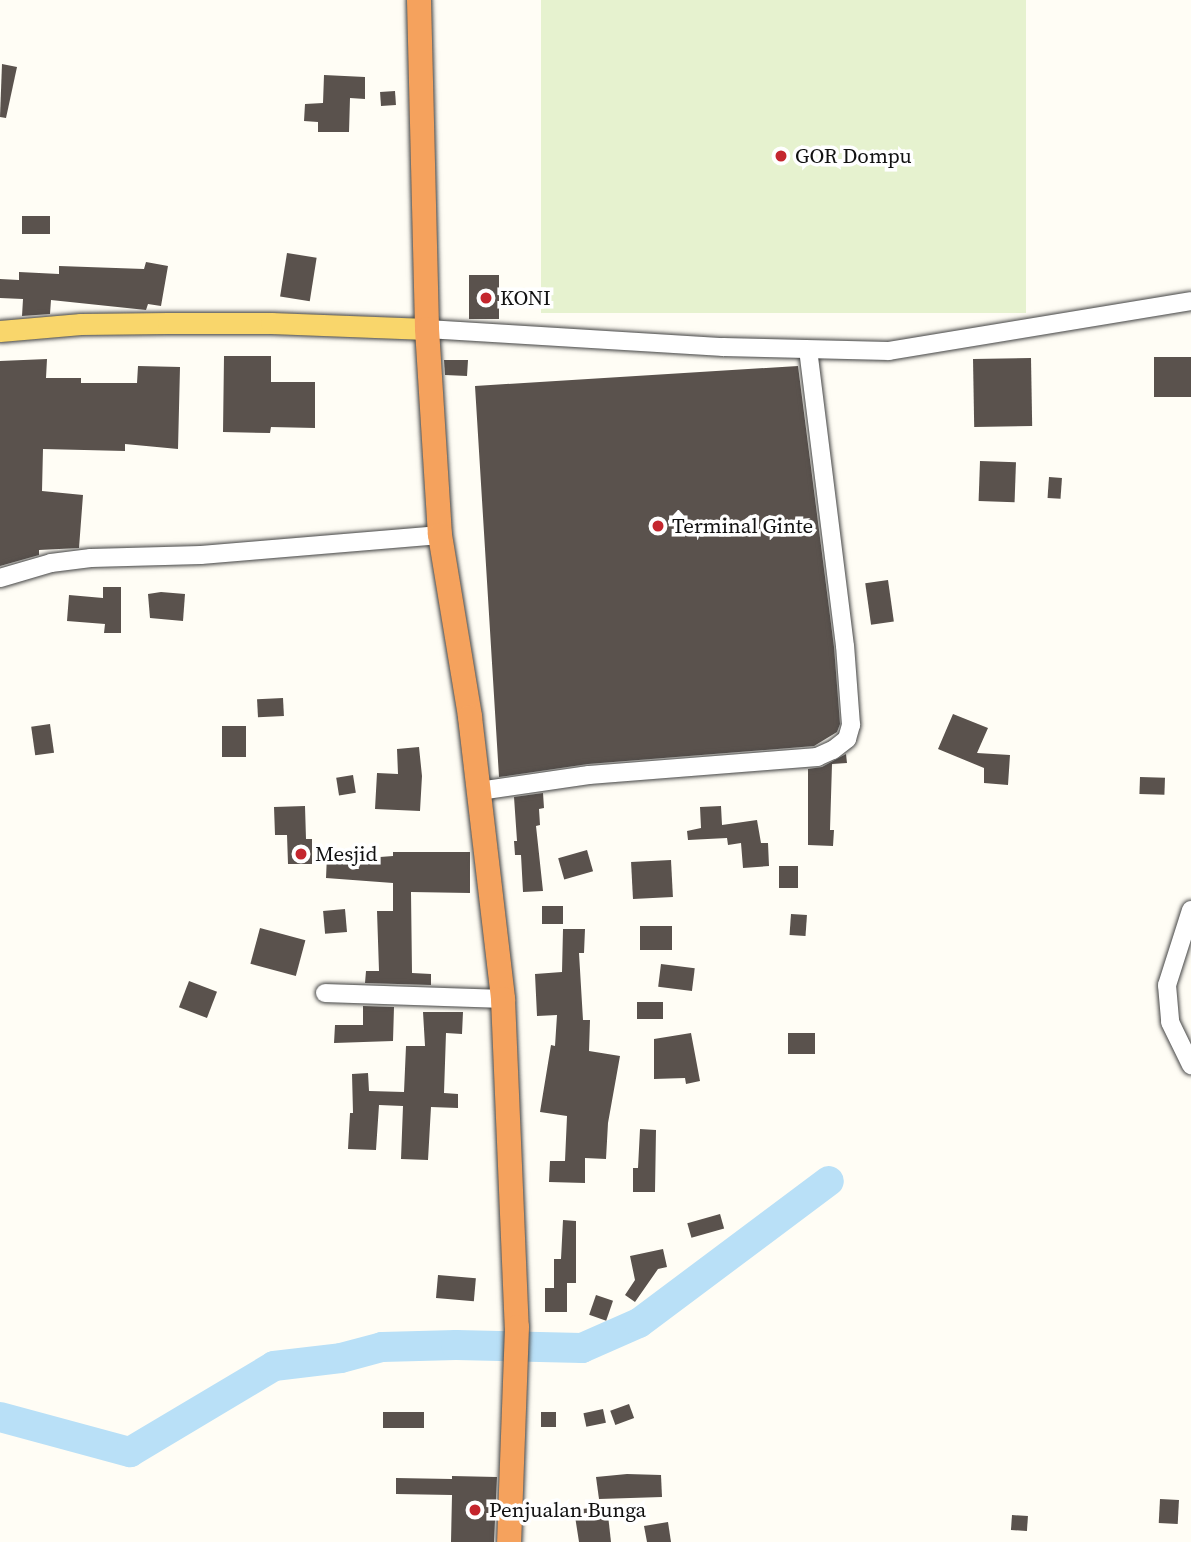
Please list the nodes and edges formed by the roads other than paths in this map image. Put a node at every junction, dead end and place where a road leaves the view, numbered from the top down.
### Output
1 (419, 0) edge
2 (1191, 301) edge
3 (427, 329) junction
4 (0, 331) edge
5 (808, 351) junction
6 (440, 536) junction
7 (0, 578) edge
8 (479, 791) junction
9 (1191, 910) edge
10 (325, 993) dead end
11 (503, 999) junction
12 (1191, 1065) edge
13 (509, 1542) edge

1 - 3 highway
2 - 5 street
3 - 4 main road
3 - 5 street
3 - 6 highway
5 - 8 street
6 - 7 street
6 - 8 highway
8 - 11 highway
9 - 12 street
10 - 11 street
11 - 13 highway

